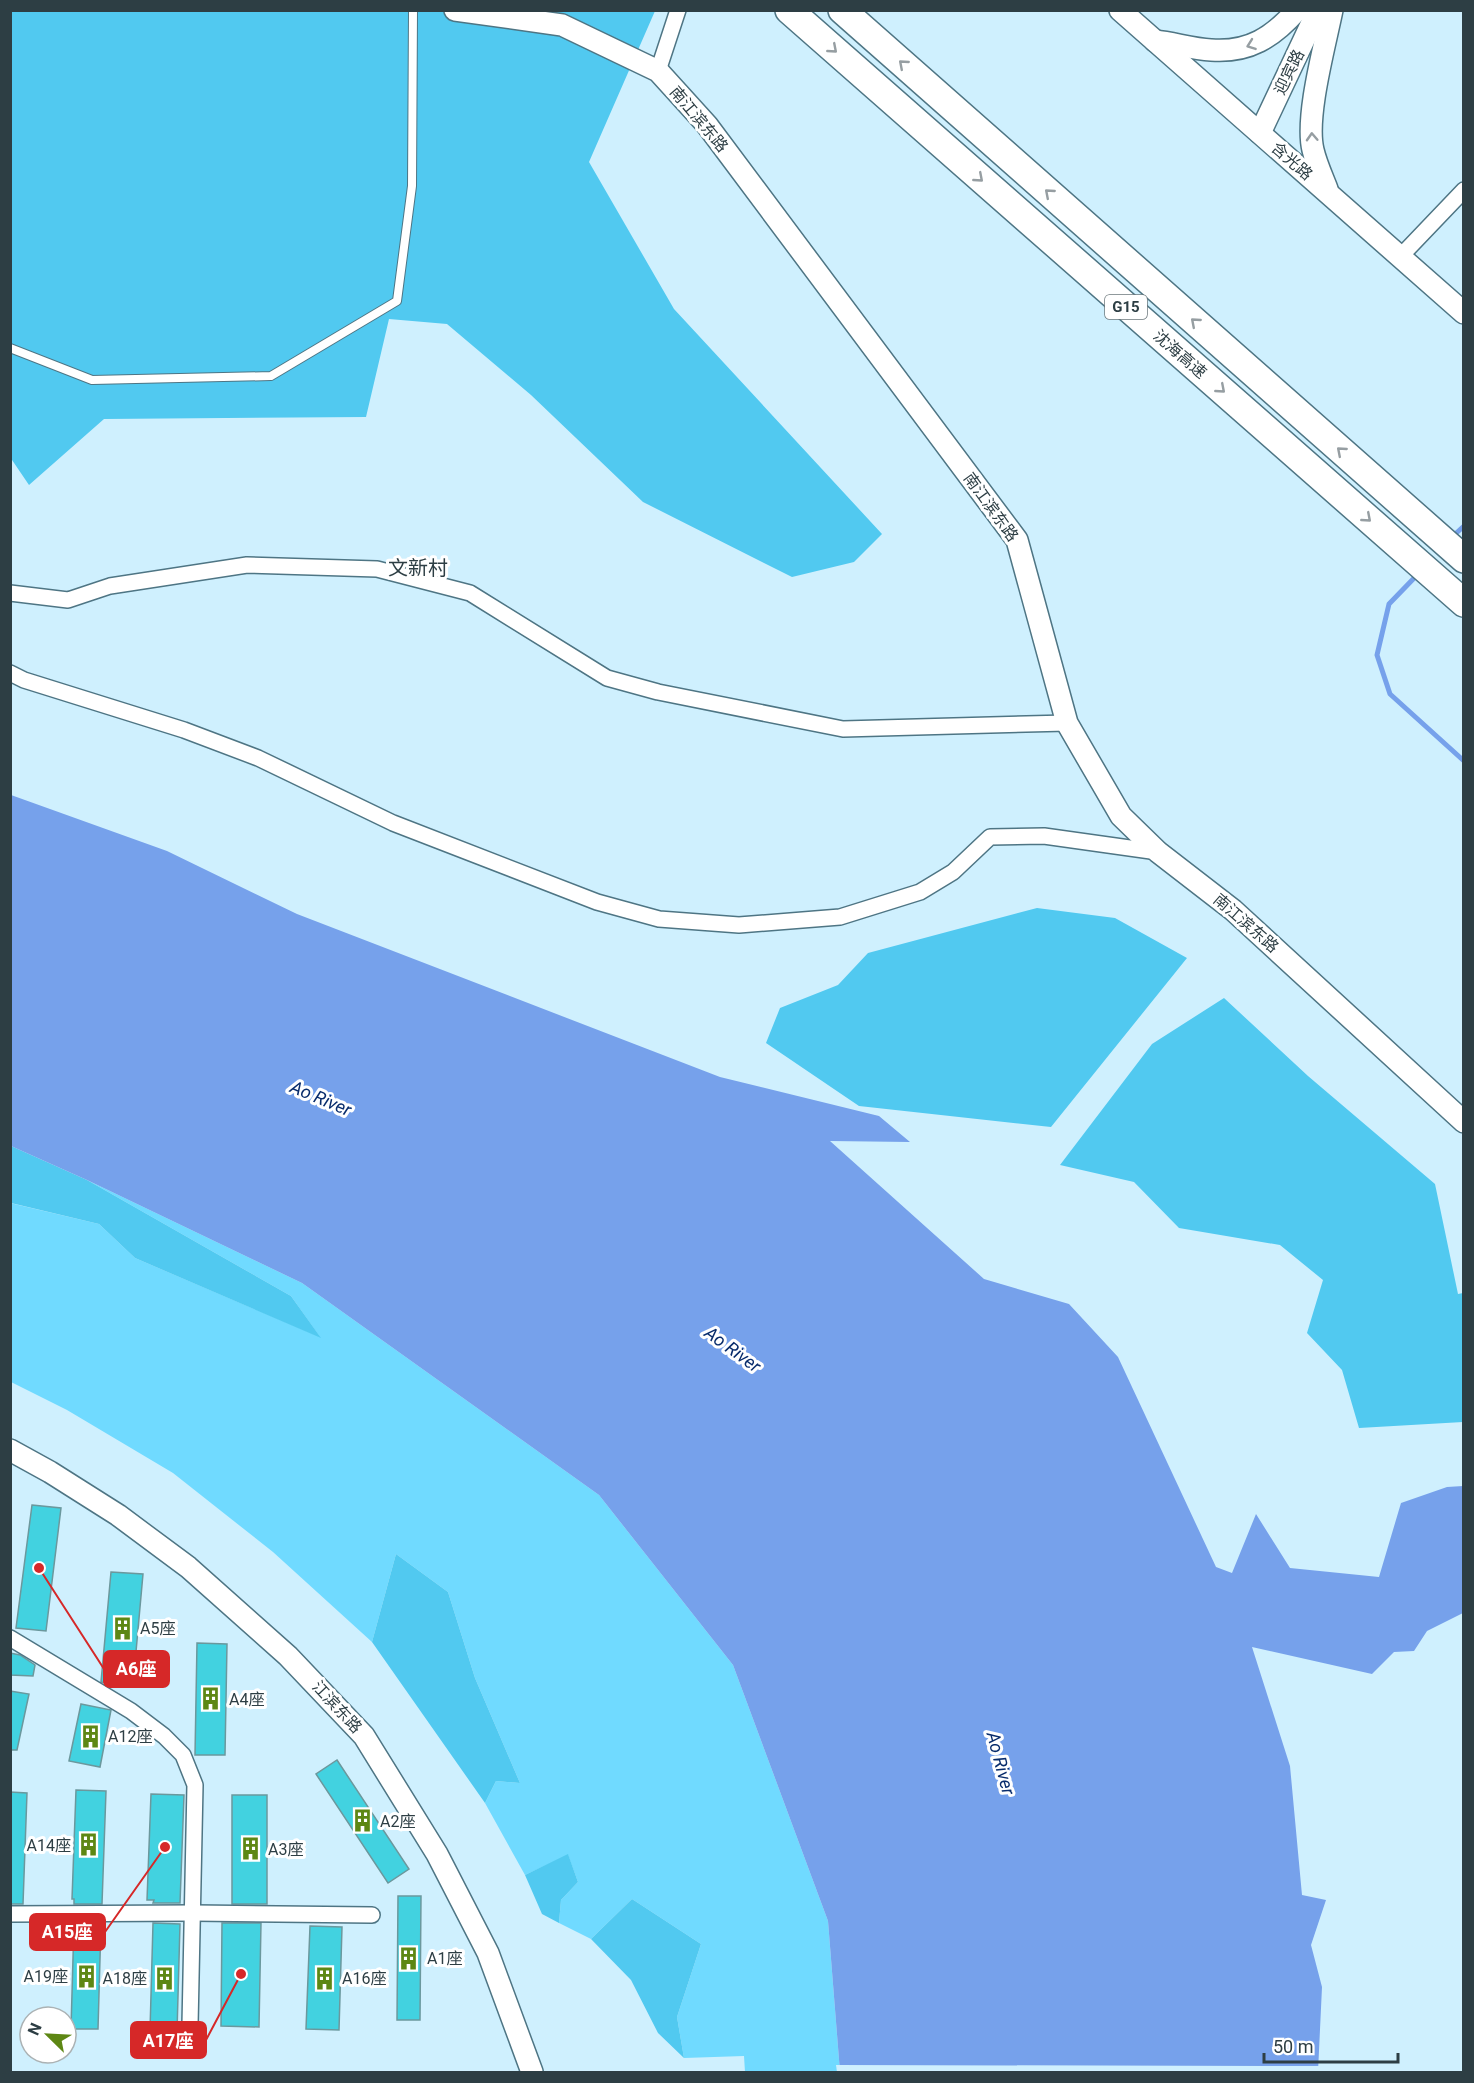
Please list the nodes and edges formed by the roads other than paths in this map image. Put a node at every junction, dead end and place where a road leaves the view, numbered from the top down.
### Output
1 (413, 10) edge
2 (455, 10) edge
3 (678, 10) edge
4 (789, 10) edge
5 (842, 10) edge
6 (1120, 10) edge
7 (1297, 10) edge
8 (1318, 10) edge
9 (1332, 10) edge
10 (1155, 41) junction
11 (658, 71) junction
12 (1260, 133) junction
13 (1464, 190) edge
14 (1328, 193) junction
15 (1400, 257) junction
16 (1464, 313) edge
17 (10, 348) edge
18 (1464, 560) edge
19 (10, 593) edge
20 (1464, 603) edge
21 (10, 673) edge
22 (1067, 723) junction
23 (1158, 852) junction
24 (1464, 1122) edge
25 (10, 1450) edge
26 (10, 1638) edge
27 (194, 1913) junction
28 (10, 1914) edge
29 (372, 1915) dead end
30 (190, 2025) dead end
31 (532, 2073) edge

1 - 17 lane
2 - 11 main road, 南江滨东路
3 - 11 street
4 -> 20 highway, 沈海高速 / G15
18 -> 5 highway, 沈海高速 / G15
6 - 10 main road, 含光路
7 -> 10 main road
8 - 12 main road, 迎宾路
14 -> 9 main road
10 - 12 main road, 含光路
11 - 22 main road, 南江滨东路
12 - 14 main road, 含光路
13 - 15 street
14 - 15 main road, 含光路
15 - 16 main road, 含光路
19 - 22 street
21 - 23 street
22 - 23 main road, 南江滨东路
23 - 24 main road, 南江滨东路
25 - 31 main road, 江滨东路
26 - 27 street
27 - 28 street
27 - 29 street
27 - 30 street

